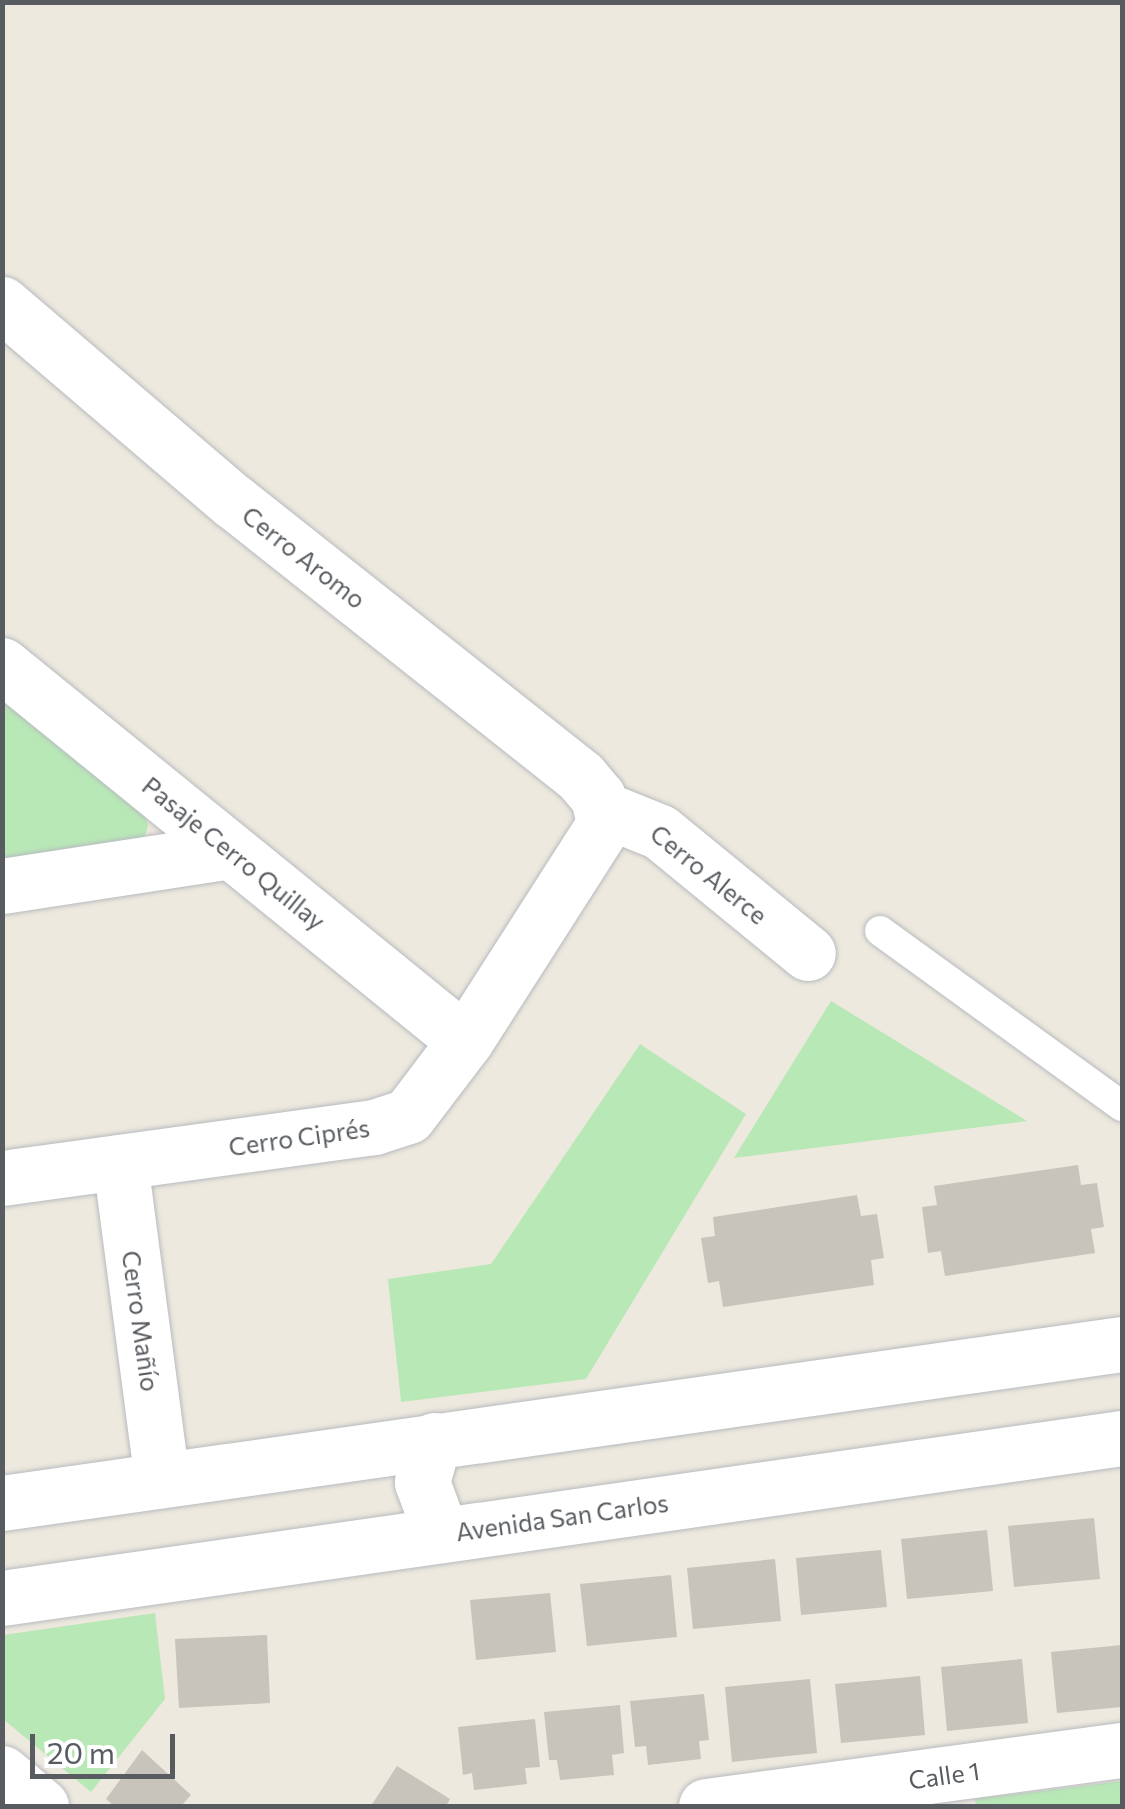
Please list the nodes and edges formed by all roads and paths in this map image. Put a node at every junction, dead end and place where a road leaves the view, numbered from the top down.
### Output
1 (2, 304) edge
2 (2, 666) edge
3 (603, 809) junction
4 (230, 851) junction
5 (2, 886) edge
6 (880, 931) dead end
7 (808, 953) dead end
8 (465, 1041) junction
9 (1122, 1106) edge
10 (120, 1162) junction
11 (2, 1178) edge
12 (1122, 1344) edge
13 (1122, 1438) edge
14 (434, 1440) junction
15 (162, 1479) junction
16 (2, 1502) edge
17 (442, 1534) junction
18 (2, 1598) edge
19 (1122, 1750) edge
20 (2, 1772) edge
21 (804, 1802) edge
22 (41, 1806) edge
23 (706, 1806) edge

1 - 3 street, Cerro Aromo
2 - 4 street, Pasaje Cerro Quillay
3 - 7 street, Cerro Alerce
3 - 8 street, Cerro Ciprés
4 - 5 street
4 - 8 street, Pasaje Cerro Quillay
6 - 9 lane
8 - 10 street, Cerro Ciprés
10 - 11 street, Cerro Ciprés
10 - 15 street, Cerro Mañío
12 - 14 street
13 - 17 street, Avenida San Carlos
14 - 15 street
14 - 17 street
15 - 16 street
17 - 18 street, Avenida San Carlos
19 - 21 street, Calle 1
20 - 22 street
21 - 23 street, Calle 1

